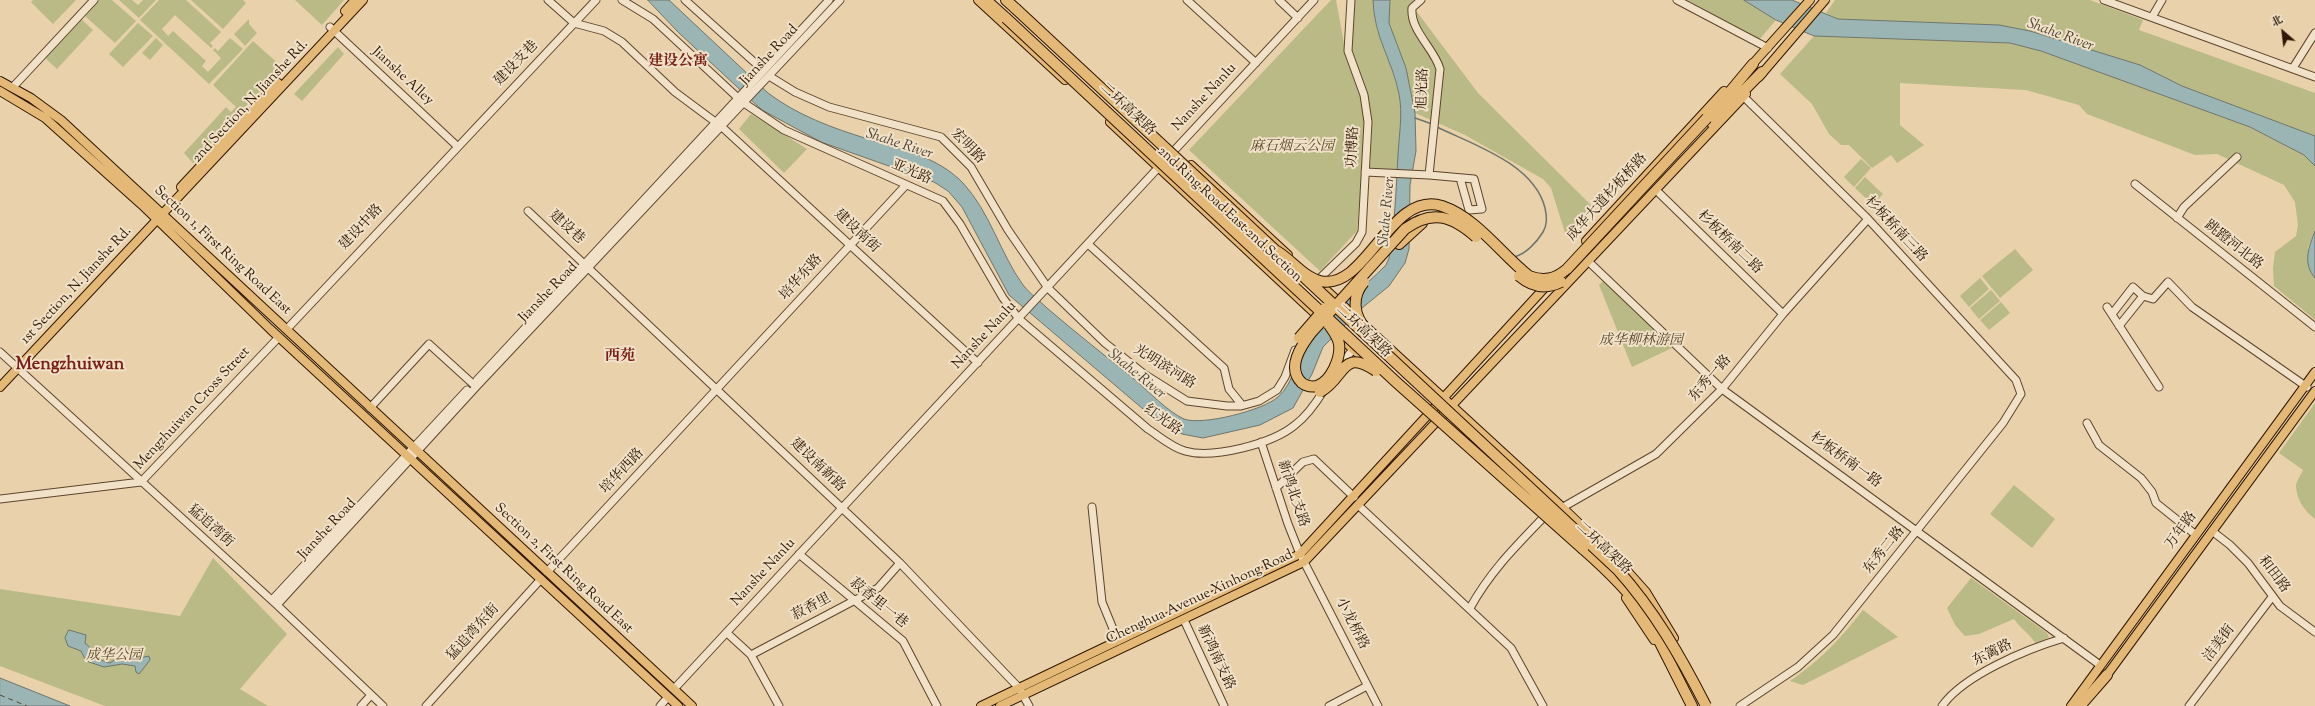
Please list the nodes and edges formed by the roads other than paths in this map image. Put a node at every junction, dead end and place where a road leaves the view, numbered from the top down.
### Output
1 (94, 0) edge
2 (355, 0) edge
3 (363, 0) edge
4 (548, 0) edge
5 (596, 0) edge
6 (622, 0) edge
7 (685, 0) edge
8 (829, 0) edge
9 (840, 0) edge
10 (978, 0) edge
11 (986, 0) edge
12 (1006, 0) edge
13 (1013, 0) edge
14 (1187, 0) edge
15 (1279, 0) edge
16 (1314, 0) edge
17 (1351, 0) edge
18 (1421, 0) edge
19 (1677, 0) edge
20 (1810, 0) edge
21 (2104, 0) edge
22 (2162, 0) edge
23 (1823, 2) edge
24 (2152, 17) junction
25 (1298, 18) junction
26 (574, 23) junction
27 (332, 29) junction
28 (2315, 33) edge
29 (1768, 48) junction
30 (1256, 63) junction
31 (1753, 64) junction
32 (2293, 68) junction
33 (763, 70) junction
34 (1762, 72) junction
35 (769, 76) junction
36 (2315, 77) edge
37 (0, 81) edge
38 (13, 87) junction
39 (0, 91) edge
40 (739, 95) junction
41 (1744, 97) junction
42 (746, 102) junction
43 (1710, 121) junction
44 (715, 122) junction
45 (722, 128) junction
46 (457, 146) junction
47 (1175, 150) junction
48 (2237, 157) dead end
49 (1159, 168) junction
50 (1365, 172) junction
51 (1429, 176) junction
52 (1460, 178) junction
53 (2135, 184) dead end
54 (906, 186) junction
55 (1657, 191) junction
56 (136, 194) junction
57 (528, 211) dead end
58 (158, 215) junction
59 (1454, 217) junction
60 (2177, 218) junction
61 (1868, 219) junction
62 (1088, 244) junction
63 (850, 245) junction
64 (1275, 250) junction
65 (1589, 262) junction
66 (588, 266) junction
67 (1317, 281) junction
68 (1045, 290) junction
69 (2143, 296) junction
70 (1312, 303) junction
71 (1783, 314) junction
72 (1020, 317) junction
73 (1319, 318) junction
74 (2119, 326) junction
75 (2315, 327) edge
76 (287, 329) junction
77 (279, 337) junction
78 (1353, 349) junction
79 (0, 352) edge
80 (1384, 352) junction
81 (978, 363) junction
82 (16, 367) junction
83 (2315, 372) edge
84 (0, 380) edge
85 (1395, 381) junction
86 (473, 384) junction
87 (2306, 386) junction
88 (0, 387) edge
89 (2019, 387) joint
90 (2159, 387) dead end
91 (1722, 388) junction
92 (718, 390) junction
93 (2315, 391) edge
94 (1442, 398) junction
95 (1242, 405) junction
96 (1452, 407) junction
97 (370, 408) junction
98 (1427, 416) junction
99 (1435, 423) junction
100 (2087, 423) dead end
101 (1261, 442) junction
102 (415, 450) junction
103 (408, 457) junction
104 (141, 482) junction
105 (1276, 488) junction
106 (1354, 497) junction
107 (0, 499) edge
108 (1358, 505) junction
109 (1092, 507) dead end
110 (1562, 507) junction
111 (842, 508) junction
112 (1542, 519) junction
113 (1918, 530) junction
114 (2212, 532) junction
115 (2196, 535) junction
116 (799, 554) junction
117 (1300, 554) junction
118 (1304, 562) junction
119 (900, 563) junction
120 (547, 572) junction
121 (541, 579) junction
122 (2272, 597) junction
123 (853, 601) junction
124 (275, 602) junction
125 (1470, 608) junction
126 (1184, 620) junction
127 (2315, 632) edge
128 (727, 633) junction
129 (2064, 638) junction
130 (1118, 641) junction
131 (751, 655) junction
132 (2100, 665) junction
133 (2107, 675) junction
134 (1367, 686) junction
135 (674, 689) junction
136 (1022, 691) junction
137 (371, 695) junction
138 (668, 697) junction
139 (361, 706) edge
140 (383, 706) edge
141 (426, 706) edge
142 (660, 706) edge
143 (678, 706) edge
144 (692, 706) edge
145 (779, 706) edge
146 (937, 706) edge
147 (981, 706) edge
148 (1000, 706) edge
149 (1029, 706) edge
150 (1224, 706) edge
151 (1329, 706) edge
152 (1378, 706) edge
153 (1543, 706) edge
154 (1688, 706) edge
155 (1692, 706) edge
156 (1706, 706) edge
157 (1710, 706) edge
158 (1740, 706) edge
159 (1942, 706) edge
160 (2071, 706) edge
161 (2080, 706) edge
162 (2086, 706) edge
163 (2189, 706) edge

1 - 38 street
2 - 27 main road, 2nd Section, N. Jianshe Rd.
3 - 27 main road, 2nd Section, N. Jianshe Rd.
4 - 26 street
5 - 26 street, 建设支巷
6 - 40 street
7 - 33 street
8 - 33 street, Jianshe Road
9 - 35 street, Jianshe Road
10 - 49 main road, 2nd Ring Road East 2nd Section
11 - 70 highway, 二环高架路, bridge
12 - 64 highway, 二环高架路, bridge
13 - 47 main road, 2nd Ring Road East 2nd Section
14 - 30 street
15 - 25 street
16 - 25 street, Nanshe Nanlu
17 - 50 street, 功博路
18 - 51 street, 旭光路
19 - 29 street
20 - 29 main road, 成华大道杉板桥路
21 - 24 street
22 - 24 street
23 - 34 main road, 成华大道杉板桥路
24 - 32 street
25 - 30 street, Nanshe Nanlu
26 - 44 street, 建设南街
26 - 46 street, 建设支巷
27 - 46 street, Jianshe Alley
27 - 58 main road, 2nd Section, N. Jianshe Rd.
28 - 32 street
29 - 31 main road, 成华大道杉板桥路
30 - 47 street, Nanshe Nanlu
31 - 43 highway
31 - 94 main road, 成华大道杉板桥路
32 - 36 street
33 - 40 street, Jianshe Road
34 - 41 main road, 成华大道杉板桥路
34 - 43 highway
35 - 42 street, Jianshe Road
35 - 68 street, 宏明路
37 - 38 main road, Section 1, First Ring Road East
38 - 56 main road, Section 1, First Ring Road East
39 - 56 main road, Section 1, First Ring Road East
40 - 44 street, Jianshe Road
41 - 55 main road, 成华大道杉板桥路
41 - 61 street, 杉板桥南三路
42 - 45 street, Jianshe Road
42 - 54 street, 亚光路
43 - 59 highway, bridge
44 - 45 street, 建设南街
44 - 66 street, Jianshe Road
45 - 63 street, 建设南街
45 - 66 street, Jianshe Road
46 - 76 street, 建设中路
47 - 49 street, Nanshe Nanlu
47 - 67 main road, 2nd Ring Road East 2nd Section
48 - 60 street
49 - 62 street, Nanshe Nanlu
49 - 73 main road, 2nd Ring Road East 2nd Section
50 - 51 street
50 - 67 street, 功博路
51 - 52 street
52 - 52 street
53 - 60 street, 跳蹬河北路
54 - 63 street, 培华东路
54 - 72 street, 亚光路
55 - 65 main road, 成华大道杉板桥路
55 - 71 street, 杉板桥南二路
56 - 58 main road, Section 1, First Ring Road East
57 - 66 street, 建设巷
58 - 76 main road, Section 1, First Ring Road East
58 - 77 main road, Section 1, First Ring Road East
58 - 82 main road, 1st Section, N. Jianshe Rd.
59 - 64 highway, bridge
59 - 70 highway, bridge
59 - 80 highway, bridge
59 - 85 highway, bridge
60 - 75 street, 跳蹬河北路
61 - 71 street, 东秀一路
61 - 89 street, 杉板桥南三路
62 - 68 street, Nanshe Nanlu
62 - 95 street
63 - 81 street, 建设南街
63 - 92 street, 培华东路
64 - 80 highway, 二环高架路, bridge
65 - 91 street, 杉板桥南一路
65 - 96 main road, 成华大道杉板桥路
66 - 86 street, Jianshe Road
66 - 92 street, 建设南新路
66 - 102 street, Jianshe Road
67 - 94 main road, 2nd Ring Road East 2nd Section
68 - 72 street, Nanshe Nanlu
68 - 95 street, 光明滨河路
69 - 74 street
69 - 74 street
69 - 87 street
70 - 85 highway, 二环高架路, bridge
71 - 91 street, 东秀一路
72 - 81 street, Nanshe Nanlu
72 - 101 street, 红光路
73 - 78 main road, 2nd Ring Road East 2nd Section, bridge
73 - 95 street, 光明滨河路
74 - 90 street
76 - 97 main road, Section 1, First Ring Road East
77 - 103 main road, Section 1, First Ring Road East
77 - 104 street, Mengzhuiwan Cross Street
78 - 98 main road, 2nd Ring Road East 2nd Section
78 - 101 street, 红光路
79 - 82 street, 猛追湾街
80 - 156 highway, 二环高架路, bridge
81 - 111 street, Nanshe Nanlu
82 - 84 main road, 1st Section, N. Jianshe Rd.
82 - 88 main road, 1st Section, N. Jianshe Rd.
82 - 104 street, 猛追湾街
83 - 87 main road, 万年路
85 - 155 highway, 二环高架路, bridge
86 - 97 street
86 - 102 street, Jianshe Road
87 - 115 main road, 万年路
89 - 113 street, 东秀二路
91 - 110 street, 东秀一路
91 - 113 street, 杉板桥南一路
92 - 111 street, 建设南新路
92 - 120 street, 培华西路
93 - 114 main road, 万年路
94 - 96 main road, 2nd Ring Road East 2nd Section
94 - 98 main road, 成华大道杉板桥路
96 - 99 main road, Chenghua Avenue Xinhong Road
96 - 110 main road, 2nd Ring Road East 2nd Section
97 - 102 main road, Section 1, First Ring Road East
98 - 99 main road, 2nd Ring Road East 2nd Section
98 - 106 main road, Chenghua Avenue Xinhong Road
99 - 108 main road, Chenghua Avenue Xinhong Road
99 - 112 main road, 2nd Ring Road East 2nd Section
100 - 115 street
101 - 105 street, 新鸿北支路
102 - 103 street, Jianshe Road
102 - 120 main road, Section 2, First Ring Road East
103 - 121 main road, Section 2, First Ring Road East
103 - 124 street, Jianshe Road
104 - 107 street, Mengzhuiwan Cross Street
104 - 124 street, 猛追湾街
105 - 106 street
105 - 117 street, 新鸿北支路
106 - 117 main road, Chenghua Avenue Xinhong Road
108 - 118 main road, Chenghua Avenue Xinhong Road
108 - 125 street
109 - 130 street
110 - 112 street, 东秀一路
110 - 157 main road, 2nd Ring Road East 2nd Section
111 - 116 street, Nanshe Nanlu
111 - 119 street, 建设南新路
112 - 125 street, 东秀一路
112 - 154 main road, 2nd Ring Road East 2nd Section
113 - 129 street, 杉板桥南一路
113 - 158 street, 东秀二路
114 - 122 street, 和田路
114 - 133 main road, 万年路
115 - 132 main road, 万年路
116 - 123 street, 菽香里一巷
116 - 128 street, Nanshe Nanlu
117 - 118 street, 小龙桥路
117 - 130 main road, Chenghua Avenue Xinhong Road
118 - 126 main road, Chenghua Avenue Xinhong Road
118 - 134 street, 小龙桥路
119 - 123 street, 菽香里
119 - 136 street, 建设南新路
120 - 135 main road, Section 2, First Ring Road East
121 - 138 main road, Section 2, First Ring Road East
121 - 141 street, 猛追湾东街
122 - 127 street, 和田路
122 - 163 street, 洁美街
123 - 131 street, 菽香里
123 - 146 street, 菽香里一巷
124 - 137 street, 猛追湾街
125 - 153 street
126 - 136 main road, Chenghua Avenue Xinhong Road
126 - 150 street, 新鸿南支路
128 - 131 street
128 - 135 street, Nanshe Nanlu
129 - 132 street, 杉板桥南一路
129 - 159 street, 东篱路
130 - 136 main road, Chenghua Avenue Xinhong Road
131 - 145 street
132 - 160 main road, 万年路
133 - 161 highway
133 - 162 main road, 万年路
134 - 151 street
134 - 152 street, 小龙桥路
135 - 144 main road, Section 2, First Ring Road East
136 - 147 main road, Chenghua Avenue Xinhong Road
136 - 148 main road, Chenghua Avenue Xinhong Road
136 - 149 street, 建设南新路
137 - 139 street
137 - 140 street, 猛追湾街
138 - 142 street
138 - 143 main road, Section 2, First Ring Road East

